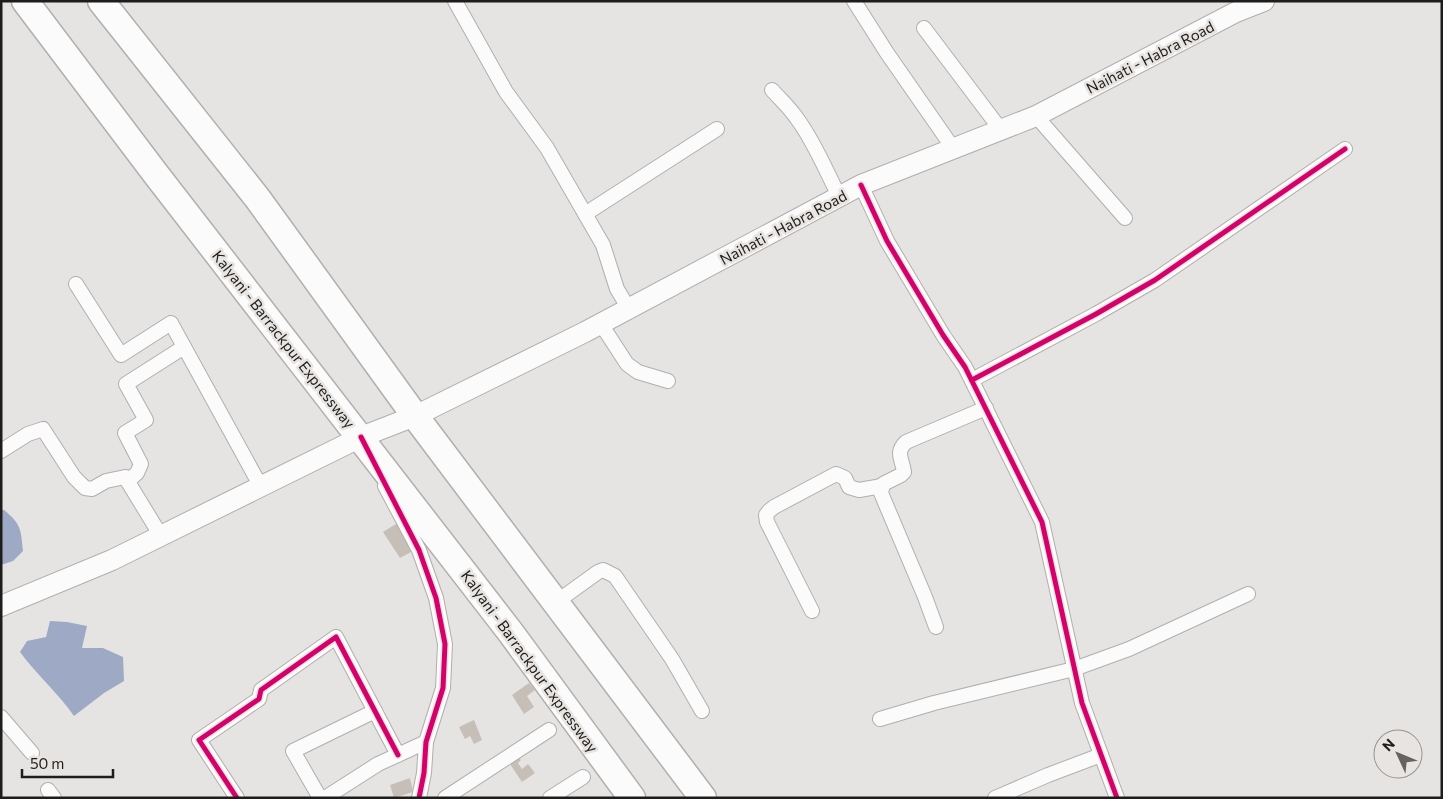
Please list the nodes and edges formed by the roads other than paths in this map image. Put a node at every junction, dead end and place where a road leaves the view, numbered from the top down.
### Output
1 (25, 1) edge
2 (101, 1) edge
3 (455, 1) edge
4 (854, 1) edge
5 (1264, 1) edge
6 (924, 28) dead end
7 (772, 90) dead end
8 (1036, 116) junction
9 (717, 129) dead end
10 (1001, 130) junction
11 (953, 148) junction
12 (1345, 149) dead end
13 (861, 185) junction
14 (839, 196) junction
15 (585, 214) junction
16 (1125, 218) dead end
17 (76, 284) dead end
18 (629, 309) junction
19 (601, 324) junction
20 (184, 347) junction
21 (972, 380) junction
22 (668, 381) dead end
23 (986, 408) junction
24 (415, 416) junction
25 (361, 437) junction
26 (1, 451) edge
27 (128, 480) junction
28 (882, 486) junction
29 (261, 487) junction
30 (161, 536) junction
31 (1248, 594) dead end
32 (555, 603) junction
33 (1, 606) edge
34 (812, 611) dead end
35 (936, 627) dead end
36 (1074, 669) junction
37 (702, 711) dead end
38 (375, 712) junction
39 (1, 717) edge
40 (880, 719) dead end
41 (549, 730) dead end
42 (426, 742) junction
43 (32, 753) dead end
44 (398, 755) junction
45 (1102, 755) junction
46 (583, 777) dead end
47 (237, 798) edge
48 (320, 798) edge
49 (325, 798) edge
50 (419, 798) edge
51 (445, 798) edge
52 (550, 798) edge
53 (632, 798) edge
54 (703, 798) edge
55 (995, 798) edge
56 (1117, 798) edge

1 - 25 highway, Kalyani - Barrackpur Expressway
2 - 24 highway
3 - 15 street
4 - 11 street
5 - 8 main road, Naihati - Habra Road
6 - 10 street
7 - 14 street
8 - 10 main road, Naihati - Habra Road
8 - 16 street
9 - 15 street
10 - 11 main road, Naihati - Habra Road
11 - 13 main road, Naihati - Habra Road
12 - 21 street
13 - 14 main road, Naihati - Habra Road
13 - 21 street
14 - 18 main road, Naihati - Habra Road
15 - 18 street
17 - 20 street
18 - 19 main road, Naihati - Habra Road
19 - 22 street
19 - 24 main road, Naihati - Habra Road
20 - 27 street
20 - 29 street
21 - 23 street
23 - 28 street
23 - 36 street
24 - 25 main road, Naihati - Habra Road
24 - 32 highway
25 - 29 main road, Naihati - Habra Road
25 - 42 street
25 - 53 highway, Kalyani - Barrackpur Expressway
26 - 27 street
27 - 30 street
28 - 34 street
28 - 35 street
29 - 30 main road, Naihati - Habra Road
30 - 33 main road, Naihati - Habra Road
31 - 36 street
32 - 37 street
32 - 54 highway
36 - 40 street
36 - 45 street
38 - 44 street
38 - 47 street
38 - 48 street
39 - 43 street
41 - 51 street
42 - 44 street
42 - 50 street
44 - 49 street
45 - 55 street
45 - 56 street
46 - 52 street

